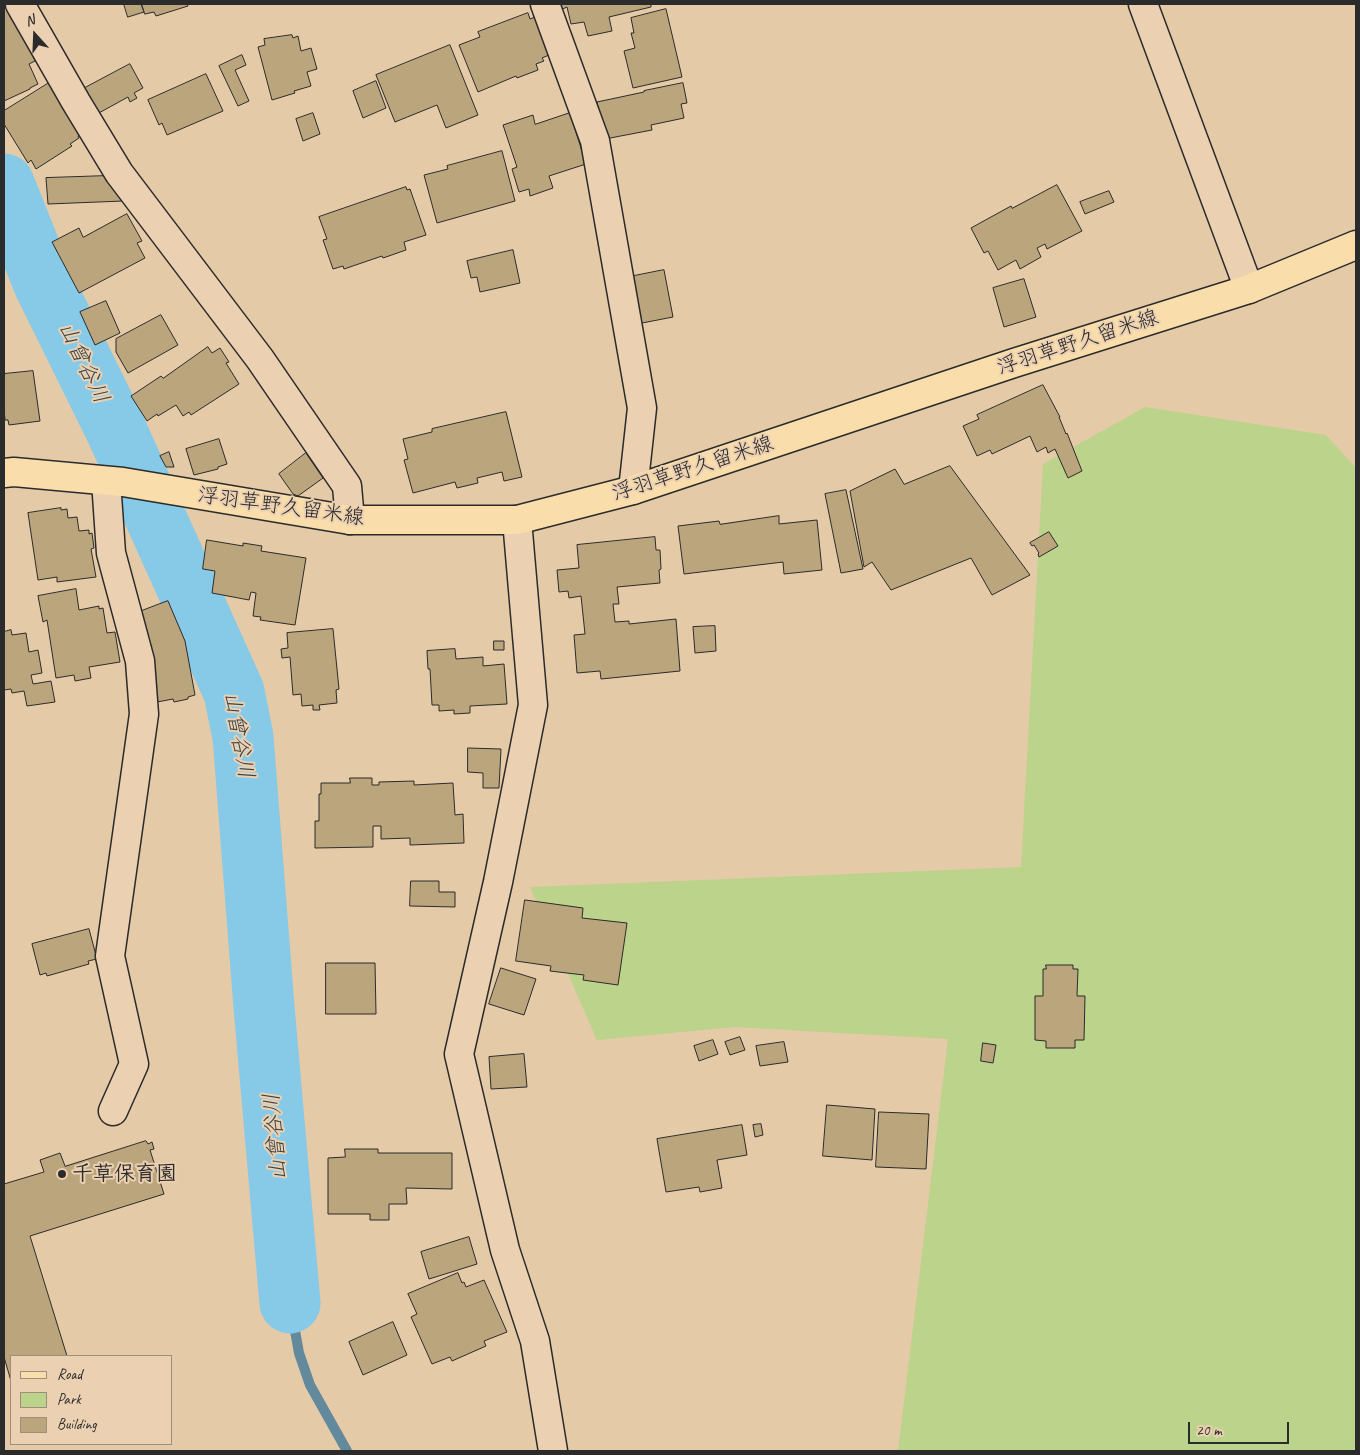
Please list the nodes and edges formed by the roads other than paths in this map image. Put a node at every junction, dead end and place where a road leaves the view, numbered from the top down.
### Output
1 (20, 4) edge
2 (545, 4) edge
3 (1143, 4) edge
4 (1356, 245) edge
5 (1249, 289) junction
6 (4, 473) edge
7 (114, 481) junction
8 (633, 490) junction
9 (350, 520) junction
10 (516, 520) junction
11 (113, 1111) dead end
12 (553, 1451) edge

1 - 9 street
2 - 8 street
3 - 5 street
4 - 5 main road, 浮羽草野久留米線
5 - 8 main road, 浮羽草野久留米線
6 - 7 main road, 浮羽草野久留米線
7 - 9 main road, 浮羽草野久留米線
7 - 11 street
8 - 10 main road, 浮羽草野久留米線
9 - 10 main road, 浮羽草野久留米線
10 - 12 street

